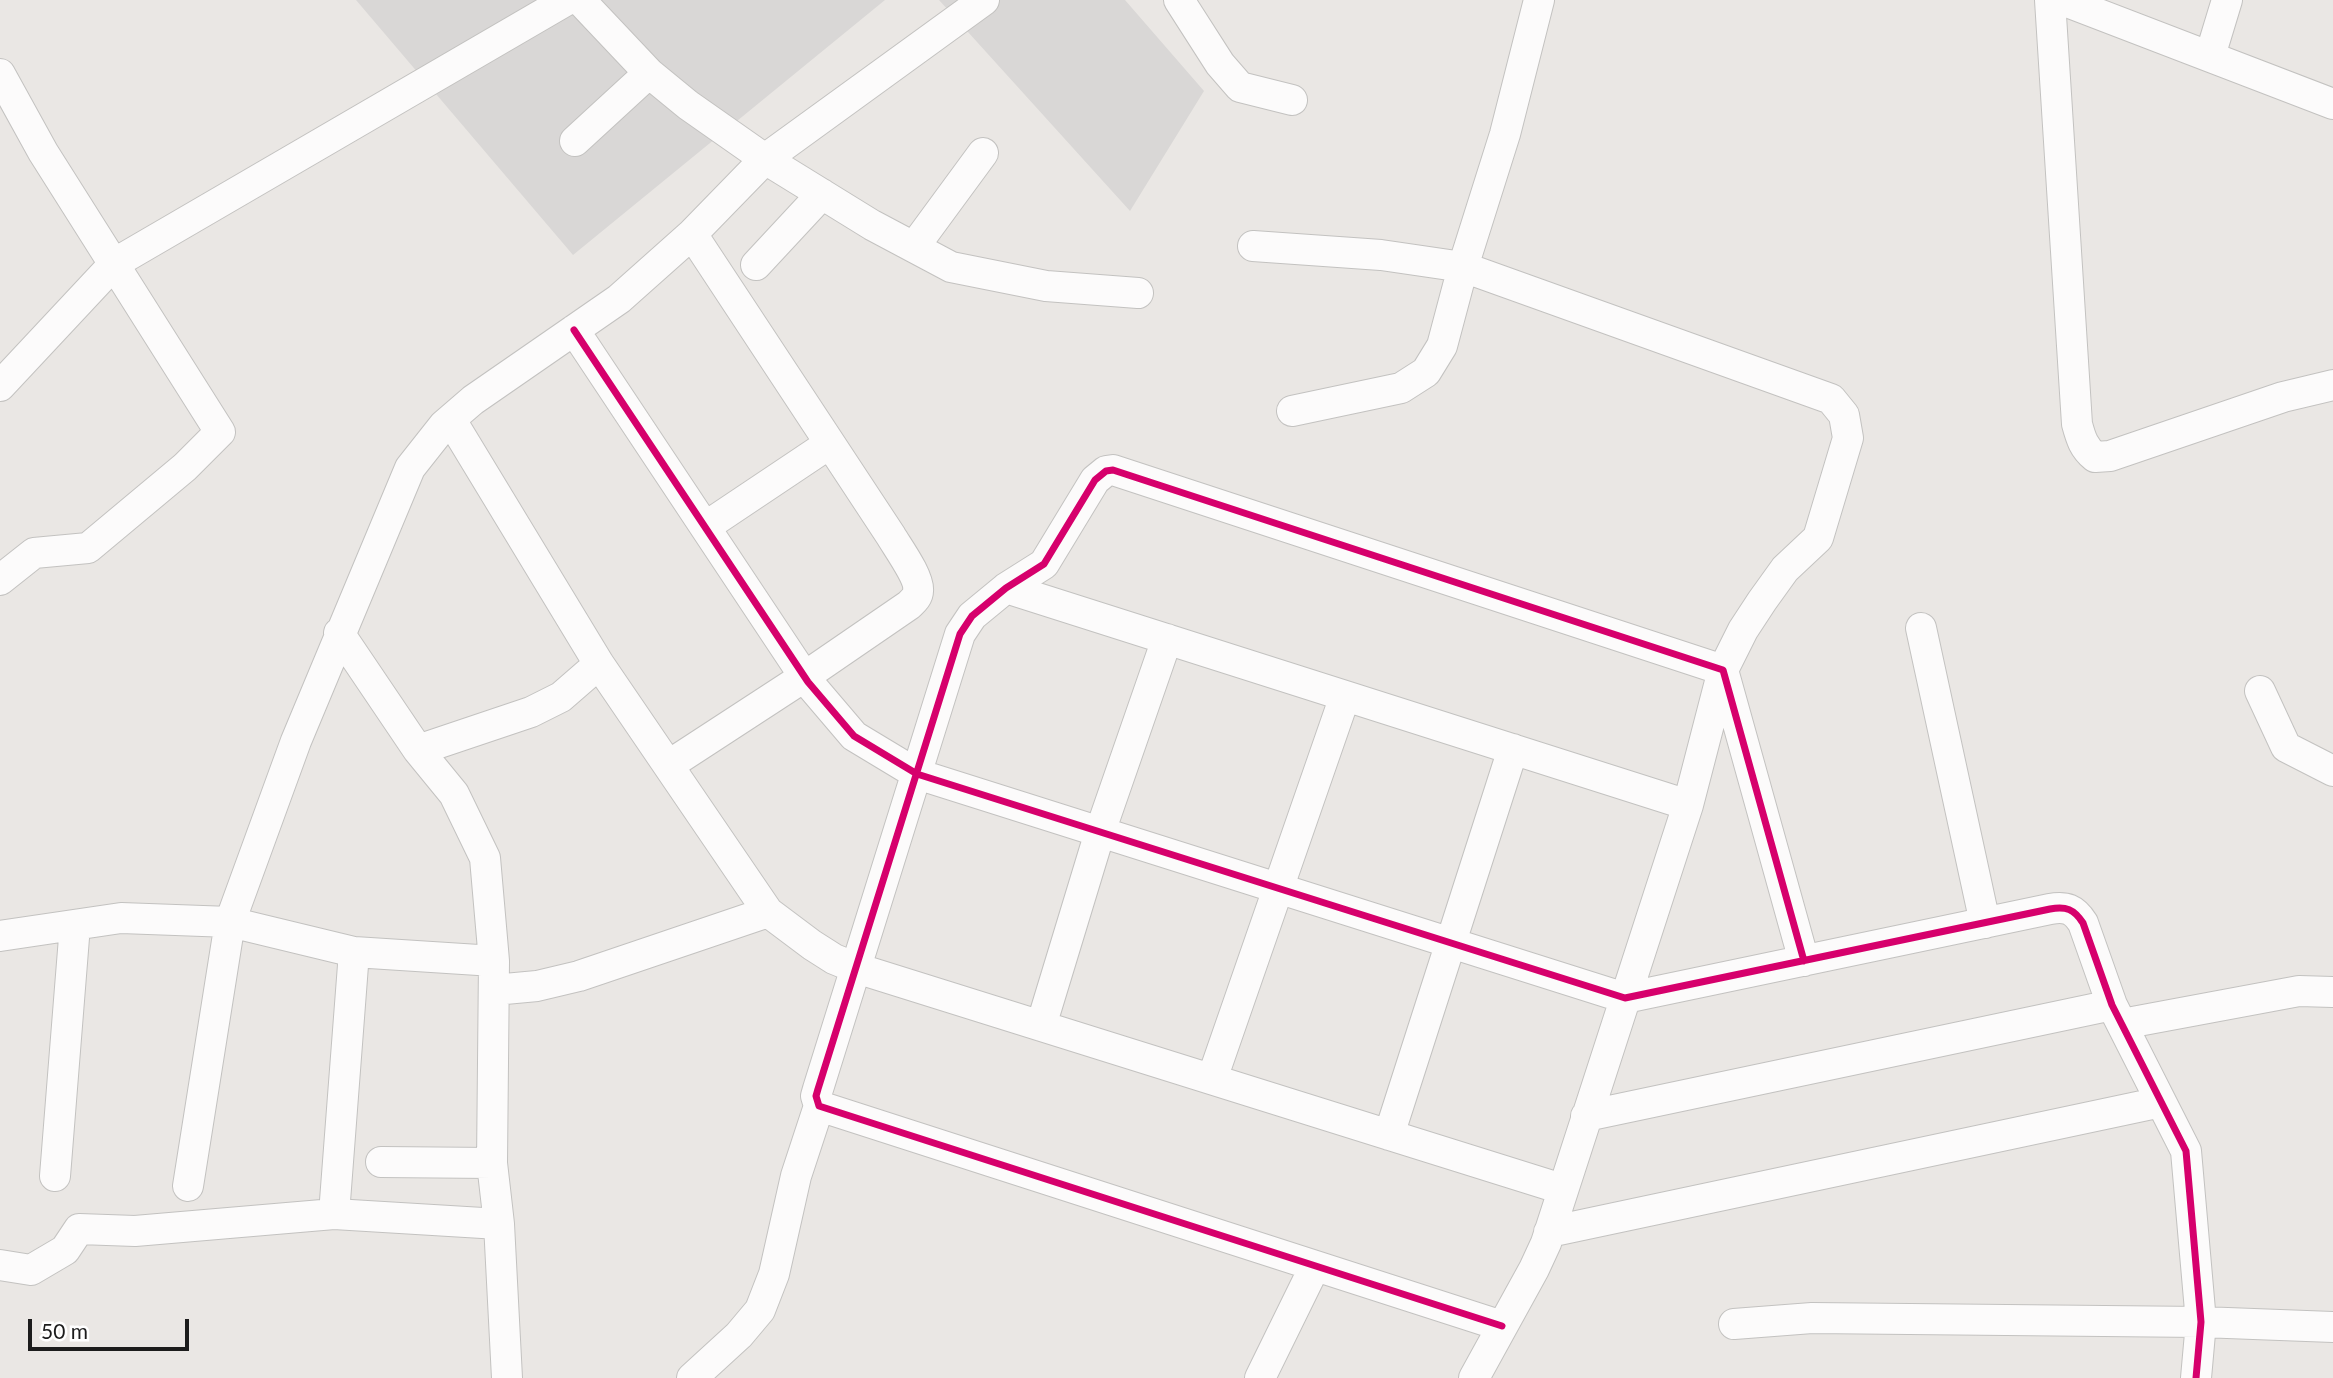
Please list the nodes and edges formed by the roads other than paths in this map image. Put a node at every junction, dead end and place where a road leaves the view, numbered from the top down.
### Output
1 (567, 0) edge
2 (580, 0) edge
3 (984, 0) edge
4 (1179, 0) edge
5 (1539, 0) edge
6 (2050, 0) edge
7 (2062, 0) edge
8 (2227, 0) edge
9 (2210, 56) junction
10 (649, 73) junction
11 (0, 74) edge
12 (1292, 100) dead end
13 (2333, 104) edge
14 (575, 141) dead end
15 (983, 153) dead end
16 (765, 159) junction
17 (822, 194) junction
18 (692, 234) junction
19 (1253, 246) dead end
20 (914, 247) junction
21 (115, 263) junction
22 (756, 265) dead end
23 (1463, 267) junction
24 (1138, 293) dead end
25 (575, 330) junction
26 (2333, 385) edge
27 (0, 386) edge
28 (1292, 411) dead end
29 (451, 420) junction
30 (830, 444) junction
31 (705, 527) junction
32 (0, 580) edge
33 (1006, 588) junction
34 (1921, 628) dead end
35 (340, 633) junction
36 (1167, 639) junction
37 (599, 664) junction
38 (1723, 670) junction
39 (804, 677) junction
40 (2260, 691) dead end
41 (1345, 695) junction
42 (1513, 749) junction
43 (418, 750) junction
44 (669, 765) junction
45 (2333, 771) edge
46 (917, 774) junction
47 (1688, 805) junction
48 (1100, 832) junction
49 (1276, 888) junction
50 (768, 912) junction
51 (230, 922) junction
52 (1985, 923) junction
53 (75, 925) junction
54 (0, 936) edge
55 (1452, 943) junction
56 (354, 952) junction
57 (1804, 961) junction
58 (856, 968) junction
59 (494, 975) junction
60 (2333, 992) edge
61 (1625, 998) junction
62 (2117, 1015) junction
63 (1041, 1026) junction
64 (1212, 1079) junction
65 (2161, 1102) junction
66 (819, 1106) junction
67 (1586, 1116) junction
68 (1389, 1135) junction
69 (381, 1161) dead end
70 (492, 1163) junction
71 (55, 1176) dead end
72 (188, 1186) dead end
73 (1562, 1189) junction
74 (334, 1214) junction
75 (499, 1224) junction
76 (1549, 1232) junction
77 (0, 1265) edge
78 (1315, 1266) junction
79 (2201, 1322) junction
80 (1734, 1324) dead end
81 (1503, 1325) junction
82 (2333, 1327) edge
83 (507, 1378) edge
84 (692, 1378) edge
85 (1260, 1378) edge
86 (1474, 1378) edge
87 (2196, 1378) edge

1 - 21 street
2 - 10 street
3 - 16 street
4 - 12 street
5 - 23 street
6 - 26 street
7 - 9 street
8 - 9 street
9 - 13 street
10 - 14 street
10 - 16 street
11 - 21 street
15 - 20 street
16 - 17 street
16 - 18 street
17 - 20 street
17 - 22 street
18 - 25 street
18 - 30 street
19 - 23 street
20 - 24 street
21 - 27 street
21 - 32 street
23 - 28 street
23 - 38 street
25 - 29 street
25 - 31 street
29 - 35 street
29 - 37 street
30 - 31 street
30 - 39 street
31 - 39 street
33 - 36 street
33 - 38 street
33 - 46 street
34 - 52 street
35 - 43 street
35 - 51 street
36 - 41 street
36 - 48 street
37 - 43 street
37 - 44 street
38 - 47 street
38 - 57 street
39 - 44 street
39 - 46 street
40 - 45 street
41 - 42 street
41 - 49 street
42 - 47 street
42 - 55 street
43 - 59 street
44 - 50 street
46 - 48 street
46 - 58 street
47 - 61 street
48 - 49 street
48 - 63 street
49 - 55 street
49 - 64 street
50 - 58 street
50 - 59 street
51 - 53 street
51 - 56 street
51 - 72 street
52 - 57 street
52 - 62 street
53 - 54 street
53 - 71 street
55 - 61 street
55 - 68 street
56 - 59 street
56 - 74 street
57 - 61 street
58 - 63 street
58 - 66 street
59 - 70 street
60 - 62 street
61 - 67 street
62 - 65 street
62 - 67 street
63 - 64 street
64 - 68 street
65 - 76 street
65 - 79 street
66 - 78 street
66 - 84 street
67 - 73 street
68 - 73 street
69 - 70 street
70 - 75 street
73 - 76 street
74 - 75 street
74 - 77 street
75 - 83 street
76 - 81 street
78 - 81 street
78 - 85 street
79 - 80 street
79 - 82 street
79 - 87 street
81 - 86 street

